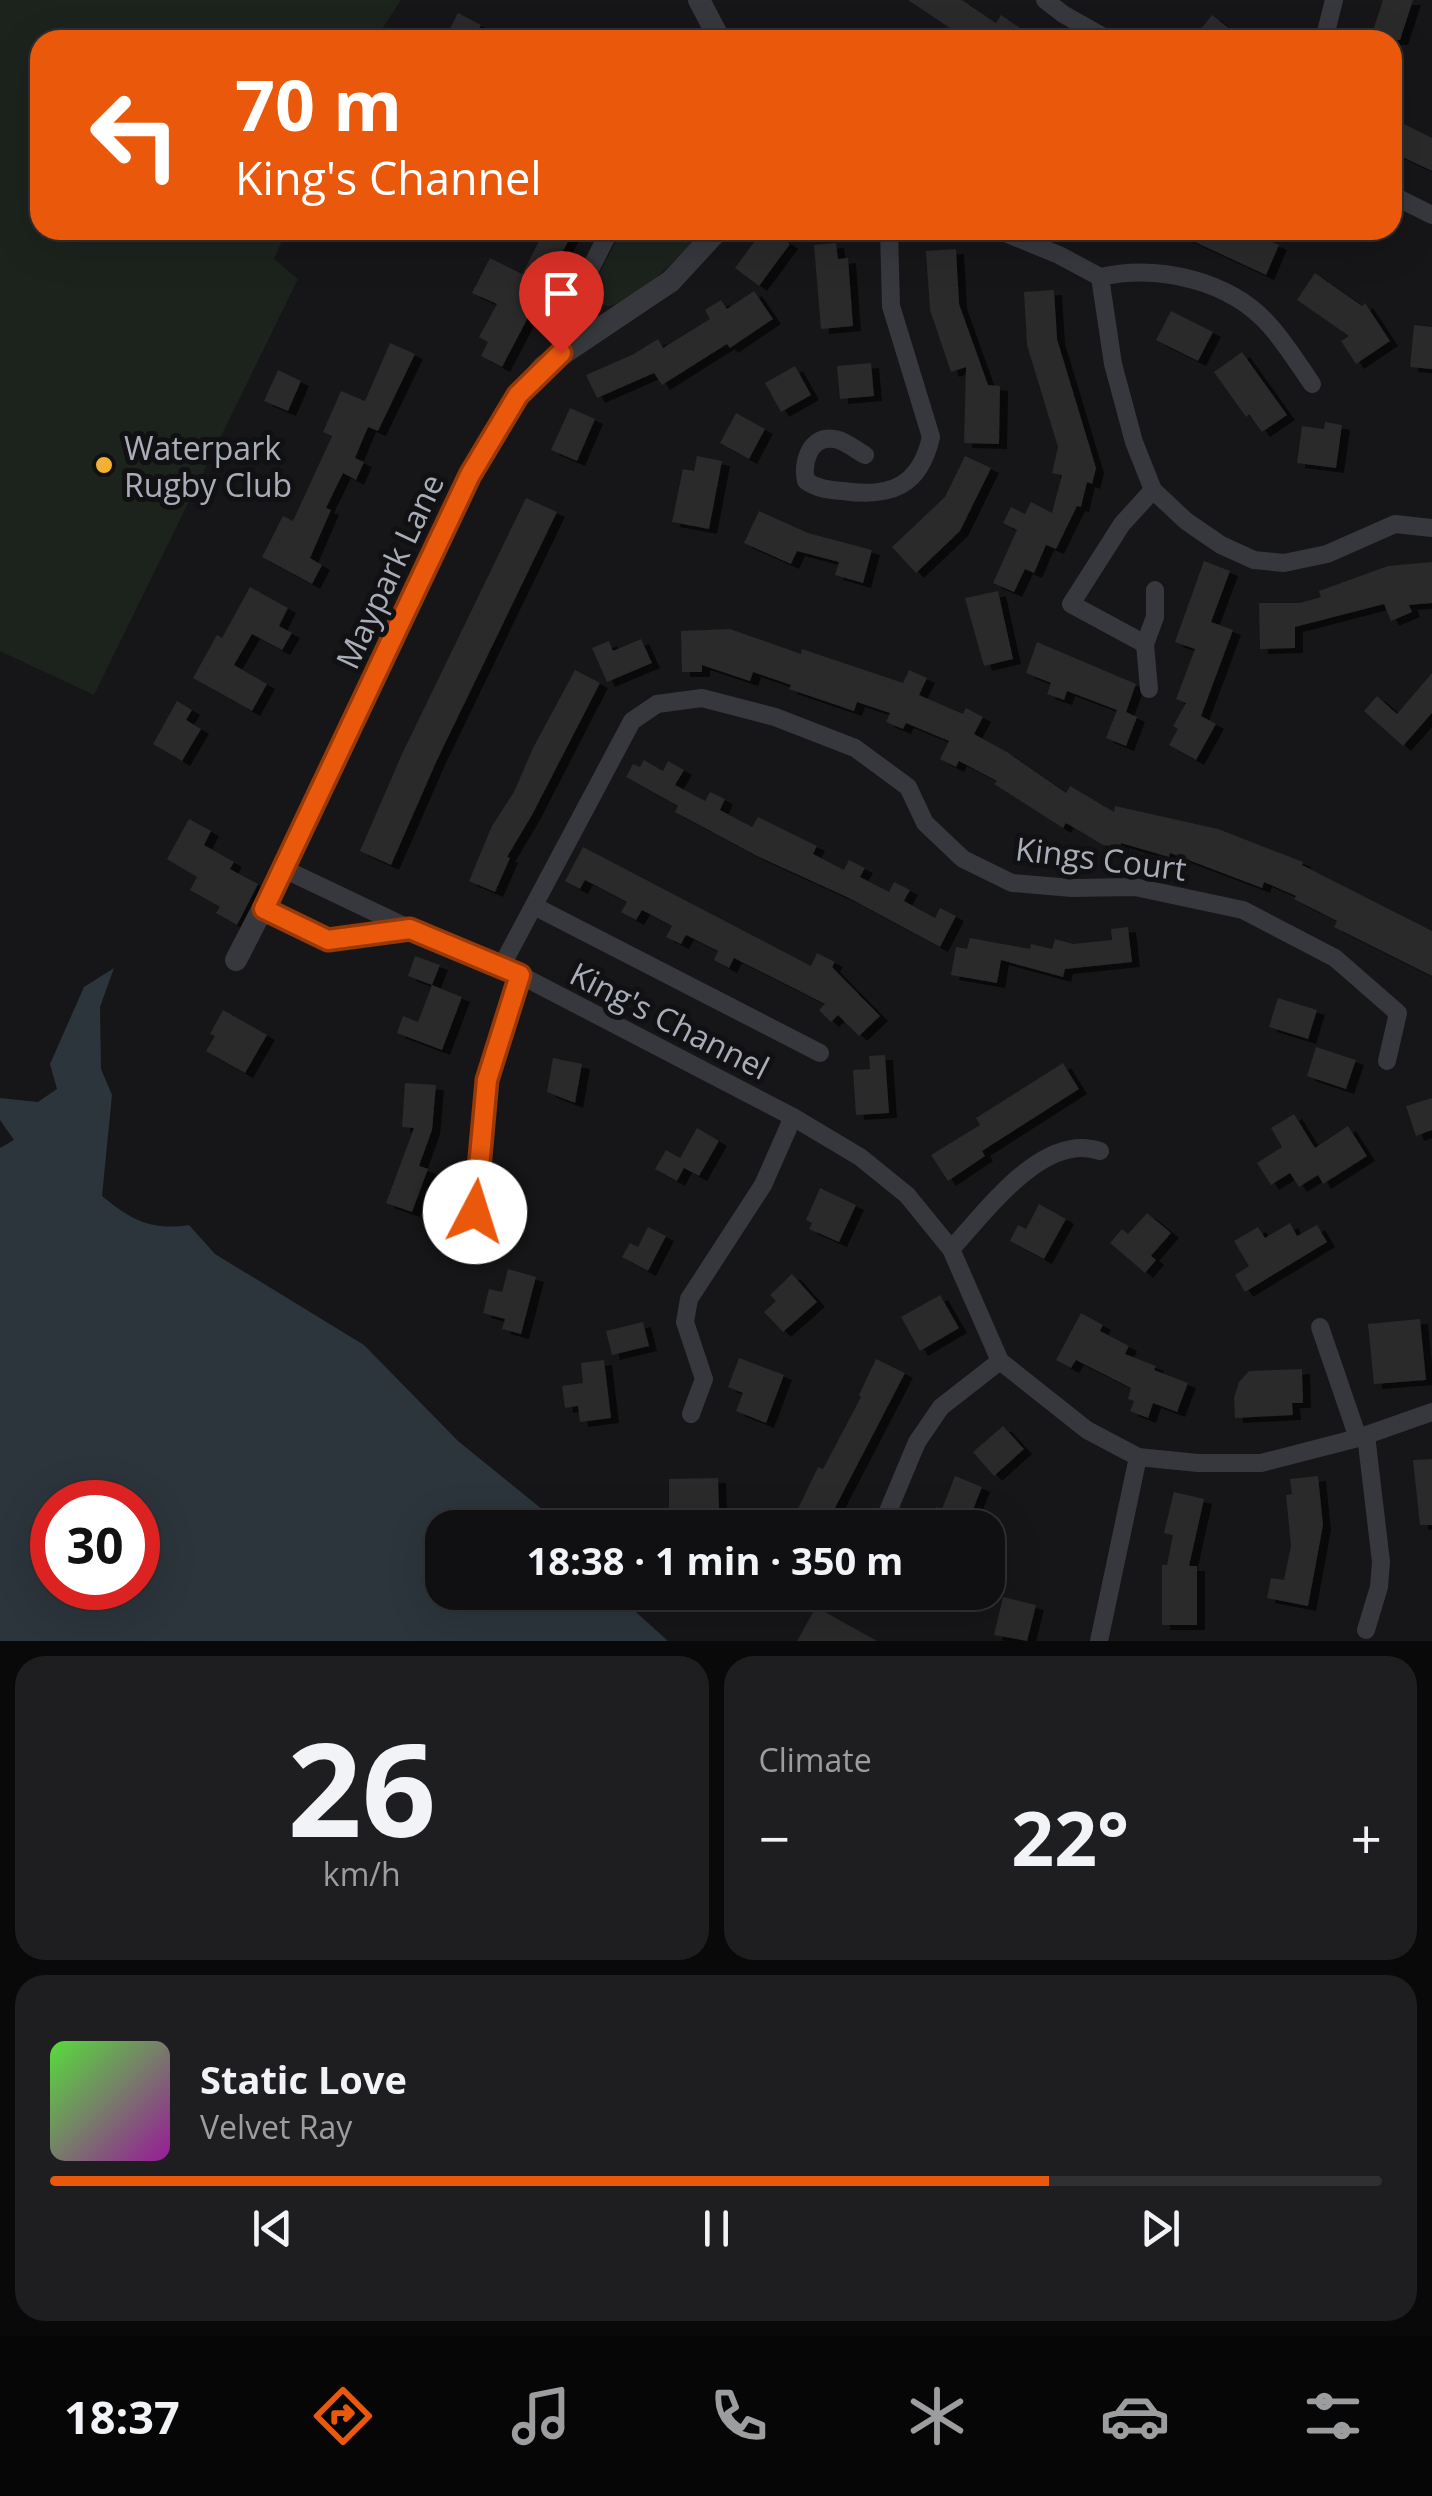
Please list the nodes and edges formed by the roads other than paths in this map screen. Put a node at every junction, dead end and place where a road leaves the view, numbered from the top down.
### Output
1 (699, 0) edge
2 (1045, 0) edge
3 (1334, 0) edge
4 (715, 30) edge
5 (1092, 30) edge
6 (1326, 30) edge
7 (1402, 200) edge
8 (1430, 214) edge
9 (605, 240) edge
10 (709, 240) edge
11 (889, 240) edge
12 (1022, 240) edge
13 (1100, 278) junction
14 (583, 338) junction
15 (1312, 384) dead end
16 (865, 454) dead end
17 (1153, 490) junction
18 (1432, 528) edge
19 (1155, 590) dead end
20 (1144, 644) junction
21 (1148, 690) dead end
22 (284, 868) junction
23 (534, 906) junction
24 (264, 909) junction
25 (410, 929) junction
26 (236, 960) dead end
27 (501, 967) junction
28 (520, 975) junction
29 (820, 1053) dead end
30 (1387, 1061) dead end
31 (793, 1117) junction
32 (1100, 1152) dead end
33 (475, 1212) dead end
34 (950, 1248) junction
35 (1320, 1327) dead end
36 (1000, 1361) junction
37 (1432, 1412) edge
38 (692, 1414) dead end
39 (1362, 1436) junction
40 (1138, 1457) junction
41 (889, 1510) edge
42 (1366, 1630) dead end
43 (1099, 1641) edge

1 - 4 street
2 - 5 street
3 - 6 street
7 - 8 street
9 - 14 street
10 - 14 street, Maypark Lane
11 - 16 street
12 - 13 street
13 - 15 street
13 - 17 street
14 - 22 street, Maypark Lane
17 - 18 street
17 - 20 street
19 - 20 street
20 - 21 street
22 - 24 street, Maypark Lane
22 - 25 street, King's Channel
23 - 27 street, Kings Court
23 - 29 street
23 - 30 street, Kings Court
24 - 25 street
24 - 26 street, Maypark Lane
25 - 27 street, King's Channel
27 - 28 street, King's Channel
28 - 31 street, King's Channel
28 - 33 street, King's Channel
31 - 34 street, King's Channel
31 - 38 street, King's Channel
32 - 34 street
34 - 36 street, King's Channel
35 - 39 street
36 - 40 street, King's Channel
36 - 41 street
37 - 39 street, King's Channel
39 - 40 street, King's Channel
39 - 42 street
40 - 43 street

